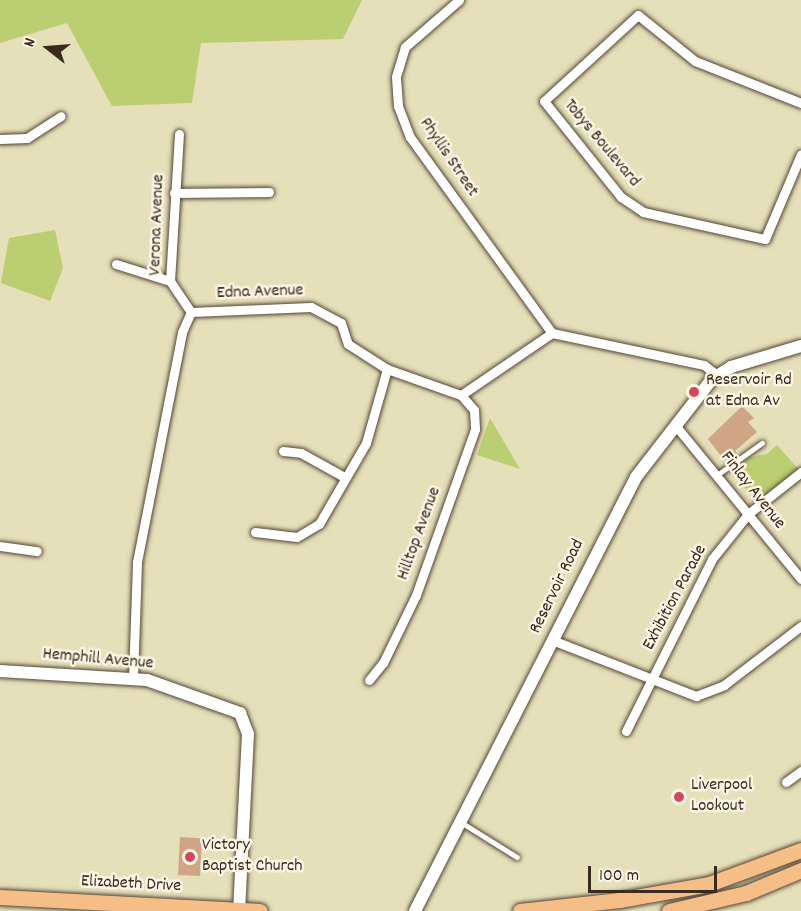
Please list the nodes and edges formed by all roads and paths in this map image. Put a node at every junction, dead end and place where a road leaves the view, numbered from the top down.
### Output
1 (459, 0) edge
2 (801, 104) edge
3 (61, 116) dead end
4 (179, 134) dead end
5 (0, 139) edge
6 (801, 155) edge
7 (269, 192) dead end
8 (174, 193) junction
9 (116, 264) dead end
10 (170, 281) junction
11 (191, 312) junction
12 (552, 333) junction
13 (801, 345) edge
14 (387, 369) junction
15 (717, 375) junction
16 (461, 395) junction
17 (675, 425) junction
18 (762, 443) dead end
19 (283, 451) dead end
20 (801, 472) edge
21 (717, 475) junction
22 (346, 478) junction
23 (748, 514) junction
24 (255, 532) dead end
25 (0, 546) edge
26 (36, 551) dead end
27 (801, 579) edge
28 (801, 626) edge
29 (552, 640) junction
30 (0, 671) edge
31 (133, 678) junction
32 (369, 680) dead end
33 (651, 681) junction
34 (626, 731) dead end
35 (801, 771) edge
36 (786, 782) dead end
37 (460, 821) junction
38 (801, 850) edge
39 (517, 857) dead end
40 (801, 870) edge
41 (0, 897) edge
42 (239, 910) edge
43 (260, 911) edge
44 (415, 911) edge
45 (520, 911) edge
46 (669, 911) edge

1 - 12 street, Phyllis Street
2 - 6 street, Tobys Boulevard
3 - 5 street
4 - 8 street, Verona Avenue
7 - 8 street
8 - 10 street, Verona Avenue
9 - 10 street
10 - 11 street, Verona Avenue
11 - 14 street, Edna Avenue
11 - 31 street, Edna Avenue
12 - 15 street
12 - 16 street
13 - 15 street
14 - 16 street, Edna Avenue
14 - 22 street
15 - 17 street, Reservoir Road
16 - 32 street, Hilltop Avenue
17 - 21 street, Finlay Avenue
17 - 29 street, Reservoir Road
18 - 21 lane
19 - 22 street
20 - 23 street, Exhibition Parade
21 - 23 street, Finlay Avenue
22 - 24 street
23 - 27 street, Finlay Avenue
23 - 33 street, Exhibition Parade
25 - 26 street
28 - 33 street
29 - 33 street
29 - 37 street, Reservoir Road
30 - 31 street, Hemphill Avenue
31 - 42 street, Hemphill Avenue
33 - 34 street, Exhibition Parade
35 - 36 street
37 - 39 lane
37 - 44 street, Reservoir Road
38 - 45 main road
40 - 46 main road
41 - 42 main road, Elizabeth Drive
42 - 43 main road, Elizabeth Drive

